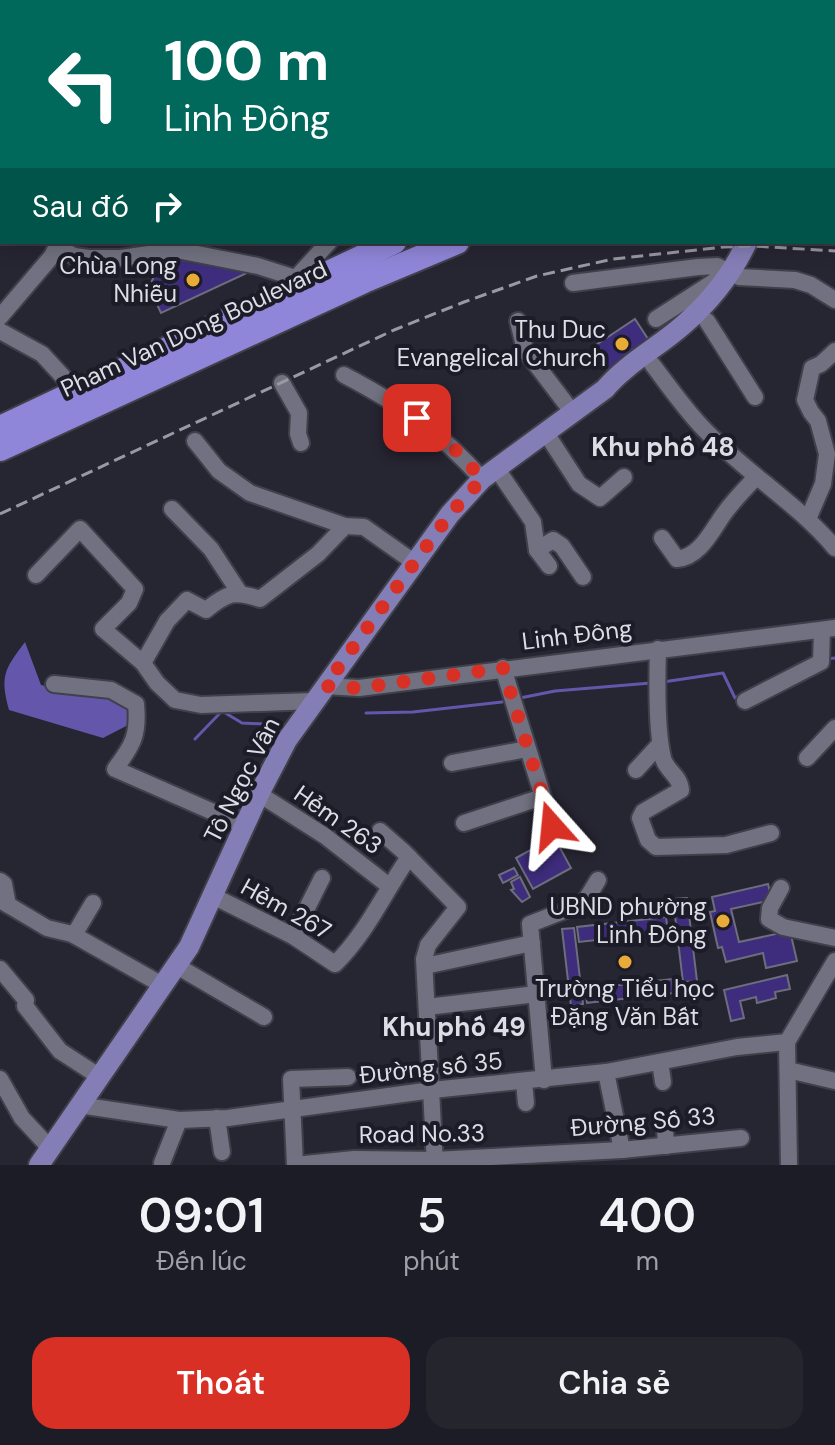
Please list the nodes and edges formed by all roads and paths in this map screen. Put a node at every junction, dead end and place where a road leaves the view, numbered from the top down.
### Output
1 (328, 244) edge
2 (389, 244) edge
3 (452, 244) edge
4 (746, 244) edge
5 (754, 244) edge
6 (57, 245) edge
7 (178, 246) edge
8 (734, 275) junction
9 (303, 280) junction
10 (573, 283) dead end
11 (835, 300) edge
12 (0, 317) edge
13 (656, 319) dead end
14 (518, 321) dead end
15 (707, 321) junction
16 (0, 331) edge
17 (835, 351) edge
18 (652, 364) junction
19 (344, 375) dead end
20 (282, 383) dead end
21 (605, 389) junction
22 (77, 392) junction
23 (755, 397) dead end
24 (573, 413) junction
25 (0, 428) edge
26 (546, 433) junction
27 (195, 441) dead end
28 (301, 443) dead end
29 (0, 449) edge
30 (490, 474) junction
31 (624, 477) dead end
32 (756, 477) junction
33 (172, 509) dead end
34 (808, 519) junction
35 (345, 526) junction
36 (662, 538) dead end
37 (835, 548) edge
38 (537, 550) junction
39 (415, 563) junction
40 (549, 566) dead end
41 (36, 575) dead end
42 (583, 577) dead end
43 (239, 592) junction
44 (828, 629) edge
45 (658, 649) junction
46 (143, 663) junction
47 (503, 668) junction
48 (54, 684) dead end
49 (320, 693) junction
50 (745, 701) dead end
51 (835, 728) edge
52 (660, 744) junction
53 (527, 749) junction
54 (807, 758) dead end
55 (452, 763) dead end
56 (636, 770) dead end
57 (259, 794) junction
58 (542, 797) junction
59 (464, 823) dead end
60 (245, 826) junction
61 (552, 826) dead end
62 (380, 831) dead end
63 (771, 833) dead end
64 (409, 857) junction
65 (322, 878) dead end
66 (598, 880) dead end
67 (0, 881) edge
68 (389, 886) junction
69 (781, 888) dead end
70 (213, 896) junction
71 (4, 902) edge
72 (93, 903) dead end
73 (74, 935) junction
74 (293, 936) junction
75 (835, 938) edge
76 (532, 943) junction
77 (835, 961) edge
78 (177, 966) junction
79 (425, 966) junction
80 (0, 969) edge
81 (164, 986) junction
82 (536, 994) junction
83 (427, 1007) junction
84 (264, 1017) dead end
85 (787, 1042) junction
86 (660, 1062) junction
87 (788, 1070) junction
88 (606, 1072) junction
89 (100, 1077) junction
90 (348, 1077) dead end
91 (0, 1079) edge
92 (544, 1080) junction
93 (835, 1081) edge
94 (524, 1082) junction
95 (663, 1082) dead end
96 (432, 1090) junction
97 (526, 1103) dead end
98 (79, 1105) junction
99 (290, 1109) junction
100 (217, 1118) junction
101 (179, 1120) junction
102 (741, 1138) dead end
103 (622, 1150) junction
104 (222, 1152) dead end
105 (541, 1154) edge
106 (44, 1156) edge
107 (435, 1162) edge
108 (162, 1163) edge
109 (295, 1165) edge
110 (789, 1165) edge

1 - 9 street
2 - 9 highway, Pham Van Dong Boulevard
3 - 29 highway, Pham Van Dong Boulevard
4 - 8 main road, Tô Ngọc Vân
5 - 8 main road, Tô Ngọc Vân
6 - 7 street
6 - 12 street
7 - 9 street
8 - 10 street
8 - 11 street
8 - 13 street
8 - 15 main road, Tô Ngọc Vân
8 - 21 main road, Tô Ngọc Vân
9 - 22 highway, Pham Van Dong Boulevard
14 - 24 street
15 - 18 main road, Tô Ngọc Vân
15 - 23 street
16 - 22 street
17 - 34 street
18 - 21 main road, Tô Ngọc Vân
18 - 32 street
19 - 30 street
20 - 28 street
21 - 24 main road, Tô Ngọc Vân
22 - 25 highway, Pham Van Dong Boulevard
24 - 26 main road, Tô Ngọc Vân
26 - 30 main road, Tô Ngọc Vân
26 - 31 street
27 - 35 street
30 - 38 street
30 - 39 main road, Tô Ngọc Vân
32 - 34 street
32 - 36 street
33 - 43 street
34 - 37 street
35 - 39 street
35 - 43 street
38 - 40 street
38 - 42 street
39 - 49 main road, Tô Ngọc Vân
41 - 46 street, Linh Đông
43 - 46 street
44 - 45 street, Linh Đông
44 - 50 street
45 - 47 street, Linh Đông
45 - 52 street
46 - 49 street, Linh Đông
47 - 49 street, Linh Đông
47 - 53 street
48 - 60 street
49 - 57 main road, Tô Ngọc Vân
51 - 54 street
52 - 56 street
52 - 63 street
53 - 55 street
53 - 58 street
57 - 60 main road, Tô Ngọc Vân
57 - 68 street, Hẻm 263
58 - 59 street
58 - 61 street
60 - 70 main road, Tô Ngọc Vân
62 - 64 street
64 - 68 street
64 - 79 street
65 - 74 street
66 - 76 street
67 - 71 street
68 - 74 street, Hẻm 267
69 - 75 street
70 - 74 street, Hẻm 267
70 - 78 main road, Tô Ngọc Vân
71 - 73 street
72 - 73 street
73 - 81 street
76 - 79 street
76 - 82 street
77 - 85 street
78 - 81 main road, Tô Ngọc Vân
78 - 84 street
79 - 83 street
80 - 89 street
81 - 89 main road, Tô Ngọc Vân
82 - 83 street
82 - 92 street
83 - 96 street
85 - 86 street, Đường số 35
85 - 87 street
86 - 88 street, Đường số 35
86 - 95 street
87 - 93 street
87 - 110 street
88 - 92 street, Đường số 35
88 - 103 street
89 - 98 main road, Tô Ngọc Vân
90 - 99 street
91 - 106 street
92 - 94 street, Đường số 35
94 - 96 street, Đường số 35
94 - 97 street
96 - 99 street, Đường số 35
96 - 107 street
98 - 101 street, Đường số 35
98 - 106 main road, Tô Ngọc Vân
99 - 100 street, Đường số 35
99 - 109 street
100 - 101 street, Đường số 35
100 - 104 street
101 - 108 street
102 - 103 street, Đường Số 33
103 - 105 street, Đường Số 33
105 - 107 street, Road No.33
107 - 109 street, Road No.33

